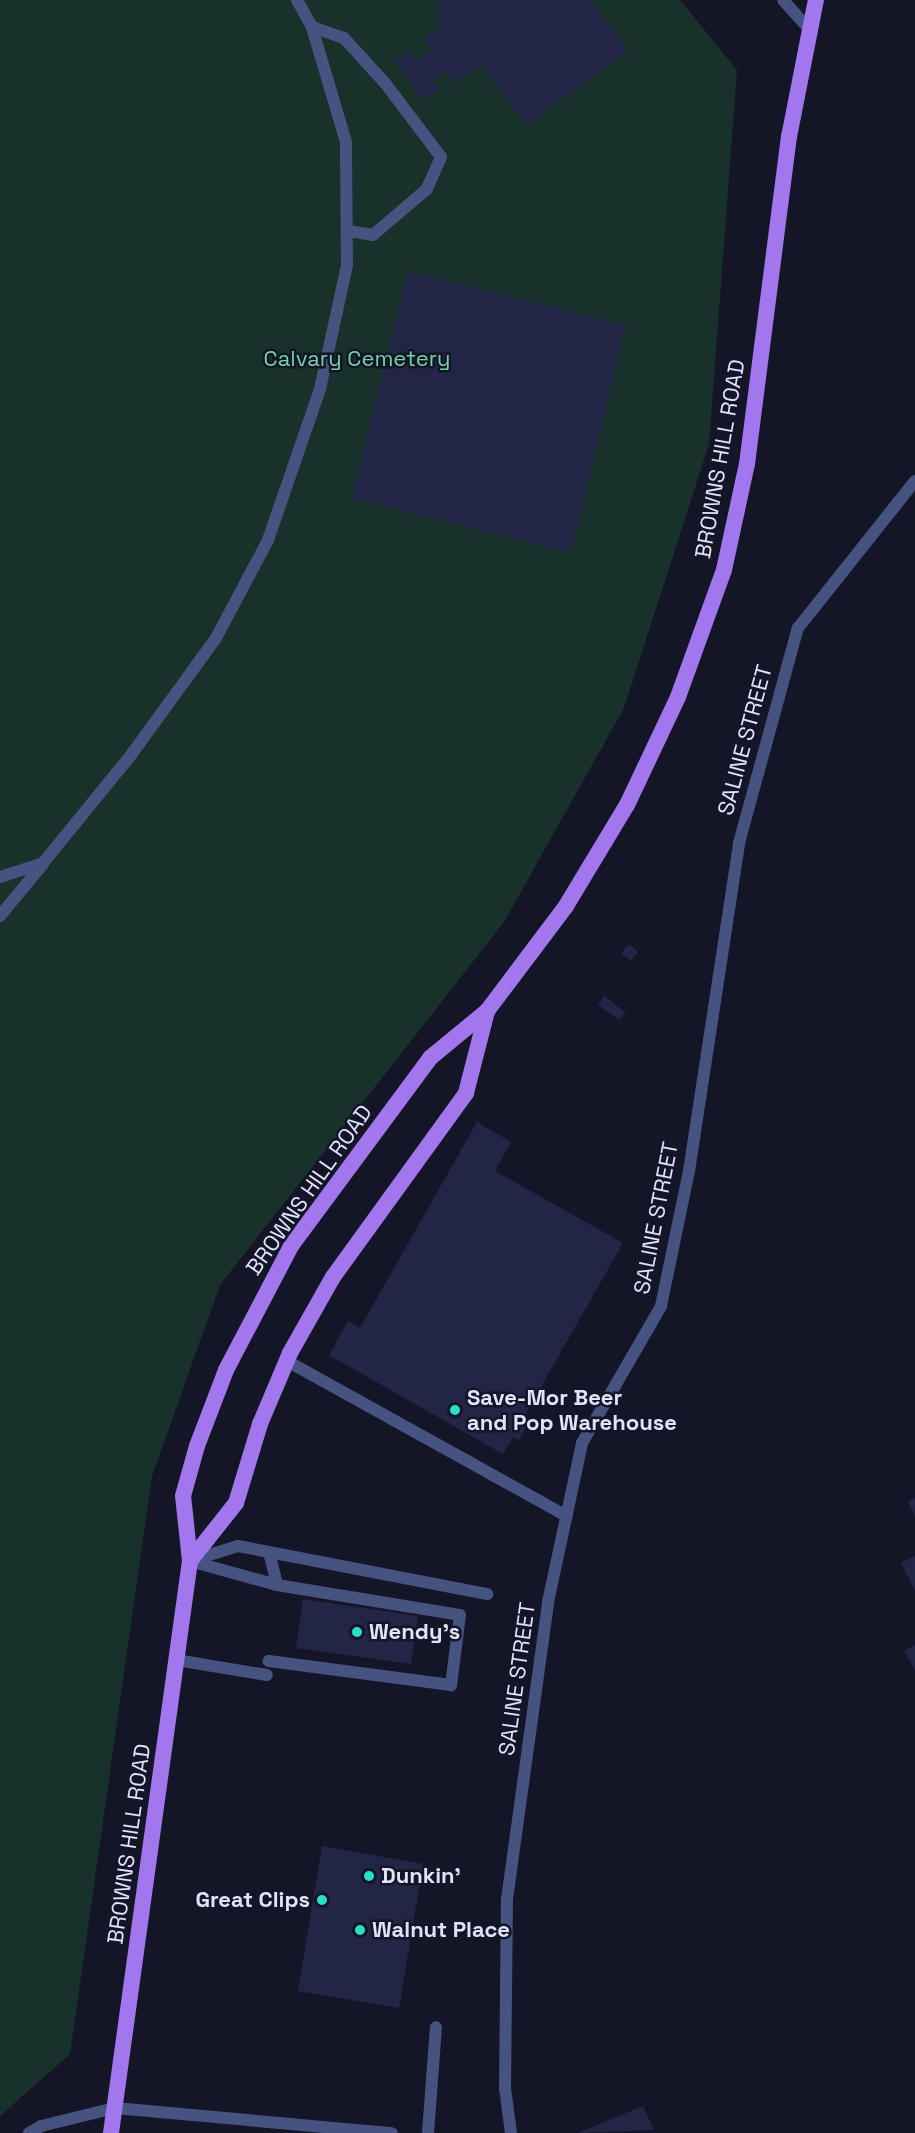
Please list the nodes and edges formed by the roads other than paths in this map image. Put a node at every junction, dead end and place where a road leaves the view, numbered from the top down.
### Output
1 (297, 0) edge
2 (783, 0) edge
3 (816, 0) edge
4 (312, 27) junction
5 (809, 29) junction
6 (347, 231) junction
7 (915, 481) edge
8 (43, 863) junction
9 (0, 877) edge
10 (0, 916) edge
11 (487, 1011) junction
12 (287, 1361) junction
13 (567, 1516) junction
14 (269, 1552) junction
15 (190, 1561) junction
16 (277, 1586) junction
17 (487, 1594) dead end
18 (176, 1660) junction
19 (270, 1661) dead end
20 (267, 1675) dead end
21 (436, 2027) dead end
22 (115, 2108) junction
23 (29, 2133) edge
24 (111, 2133) edge
25 (392, 2133) edge
26 (428, 2133) edge
27 (512, 2133) edge

1 - 4 street
2 - 5 street
3 - 5 main road, BROWNS HILL ROAD
4 - 6 street
4 - 6 street
5 - 11 main road, BROWNS HILL ROAD
6 - 8 street
7 - 13 street, SALINE STREET
8 - 9 street
8 - 10 street
11 - 12 main road, BROWNS HILL ROAD
11 - 15 main road, BROWNS HILL ROAD
12 - 13 street
12 - 15 main road, BROWNS HILL ROAD
13 - 27 street, SALINE STREET
14 - 15 street
14 - 16 street
14 - 17 street
15 - 16 street
15 - 18 main road, BROWNS HILL ROAD
16 - 19 street
18 - 20 street
18 - 22 main road, BROWNS HILL ROAD
21 - 26 street
22 - 23 street
22 - 24 main road, BROWNS HILL ROAD
22 - 25 street

